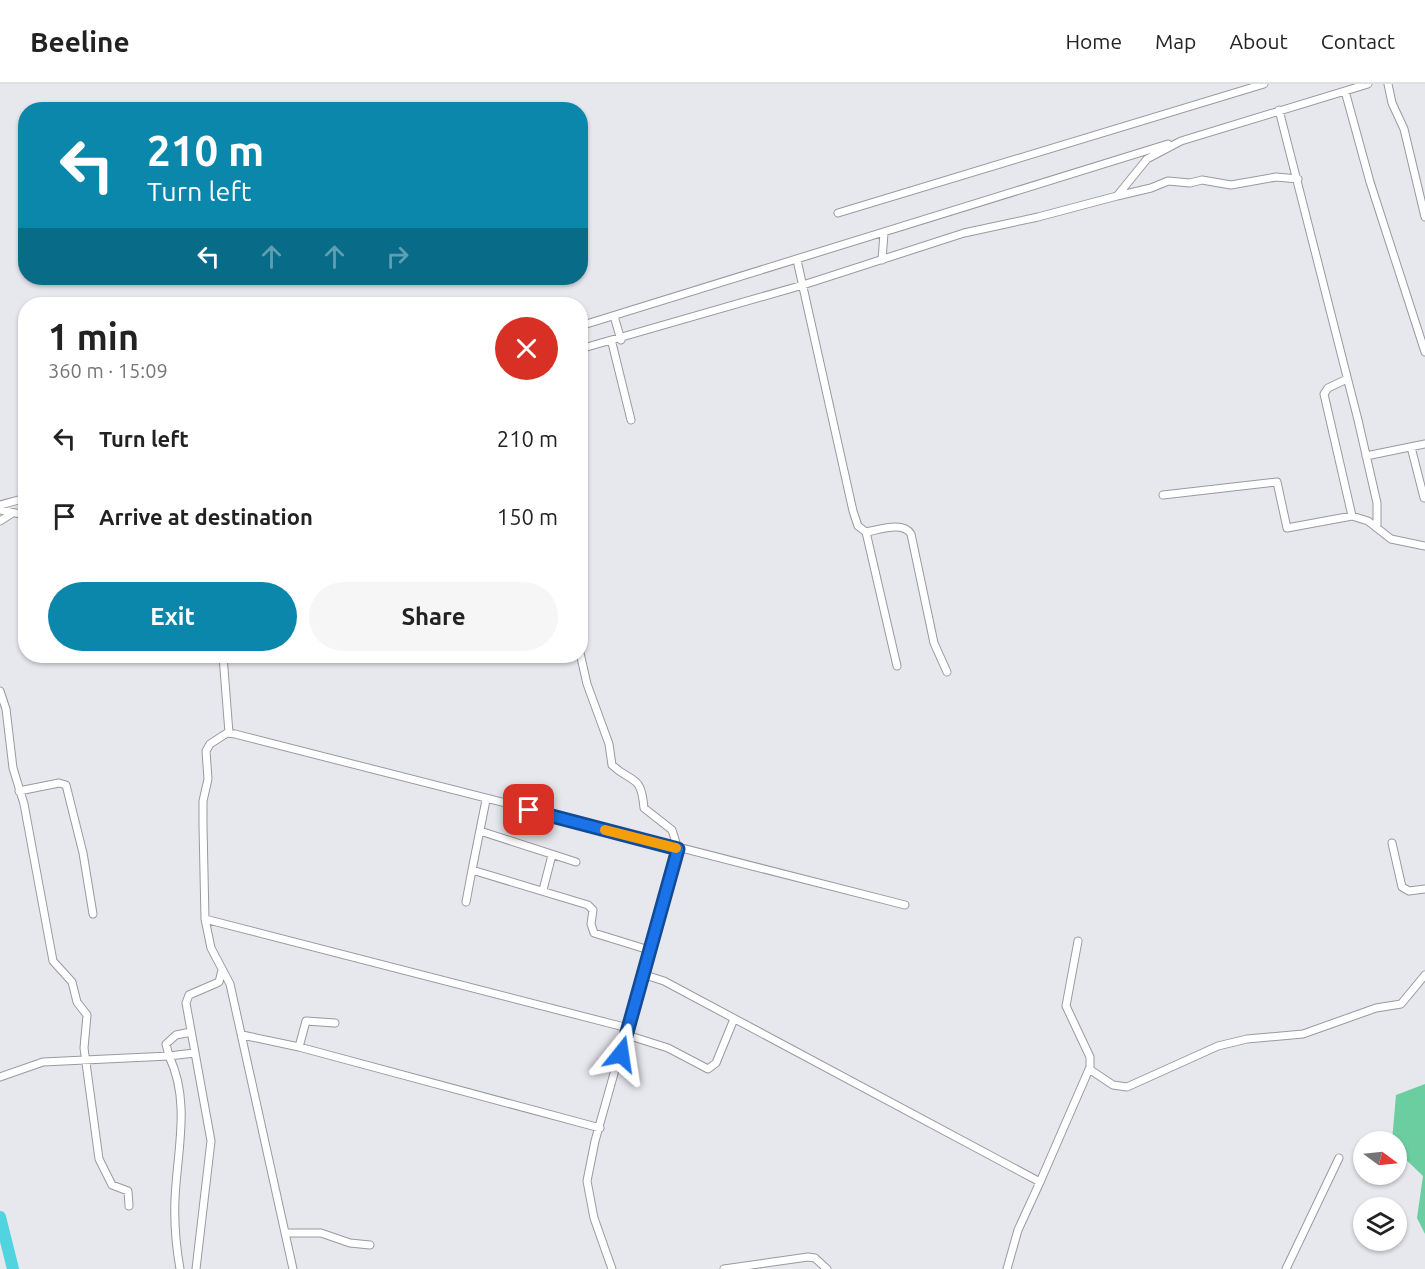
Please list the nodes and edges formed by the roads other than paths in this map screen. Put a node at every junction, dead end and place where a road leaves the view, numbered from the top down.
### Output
1 (1264, 84) edge
2 (1368, 84) edge
3 (1388, 84) edge
4 (1238, 88) edge
5 (1345, 90) junction
6 (1279, 110) junction
7 (1180, 141) junction
8 (1298, 179) junction
9 (1117, 196) junction
10 (838, 213) dead end
11 (1425, 217) edge
12 (884, 234) junction
13 (797, 260) junction
14 (882, 260) junction
15 (803, 285) junction
16 (614, 316) junction
17 (588, 324) edge
18 (621, 340) junction
19 (612, 342) junction
20 (588, 348) edge
21 (1425, 352) edge
22 (1347, 379) junction
23 (631, 420) dead end
24 (1425, 444) edge
25 (1411, 447) junction
26 (1366, 456) junction
27 (1163, 495) dead end
28 (1424, 498) edge
29 (18, 500) edge
30 (0, 506) edge
31 (0, 510) edge
32 (11, 514) junction
33 (18, 514) edge
34 (1352, 516) junction
35 (0, 521) edge
36 (1377, 527) junction
37 (866, 532) junction
38 (1425, 546) edge
39 (224, 663) edge
40 (582, 663) edge
41 (897, 666) dead end
42 (947, 672) dead end
43 (0, 691) edge
44 (229, 733) junction
45 (19, 791) junction
46 (486, 800) junction
47 (480, 831) junction
48 (1392, 843) dead end
49 (678, 849) junction
50 (552, 855) junction
51 (576, 861) dead end
52 (472, 870) junction
53 (543, 890) junction
54 (1425, 890) edge
55 (466, 902) dead end
56 (905, 905) dead end
57 (93, 914) dead end
58 (205, 919) junction
59 (1078, 941) dead end
60 (649, 950) junction
61 (222, 970) junction
62 (642, 974) junction
63 (1425, 975) edge
64 (219, 982) junction
65 (230, 984) junction
66 (734, 1019) junction
67 (335, 1023) dead end
68 (627, 1031) junction
69 (191, 1032) junction
70 (242, 1035) junction
71 (166, 1044) junction
72 (299, 1047) junction
73 (194, 1053) junction
74 (150, 1056) junction
75 (169, 1056) junction
76 (86, 1060) junction
77 (1089, 1069) junction
78 (0, 1077) edge
79 (600, 1128) junction
80 (1340, 1158) dead end
81 (1041, 1182) junction
82 (129, 1206) dead end
83 (285, 1233) junction
84 (370, 1245) dead end
85 (180, 1269) edge
86 (196, 1269) edge
87 (293, 1269) edge
88 (612, 1269) edge
89 (724, 1269) edge
90 (827, 1269) edge
91 (1007, 1269) edge
92 (1286, 1269) edge

1 - 4 street
2 - 5 street
3 - 11 street
4 - 10 street
5 - 6 street
5 - 21 street
6 - 7 street
6 - 8 street
7 - 9 street
7 - 12 street
8 - 9 street
8 - 22 street
9 - 14 street
12 - 13 street
12 - 14 street
13 - 15 street
13 - 16 street
14 - 15 street
15 - 18 street
15 - 37 street
16 - 17 street
16 - 18 street
18 - 19 street
19 - 20 street
19 - 23 street
22 - 26 street
22 - 34 street
24 - 25 street
25 - 26 street
25 - 28 street
26 - 36 street
27 - 34 street
29 - 30 street
31 - 32 street
32 - 33 street
32 - 35 street
34 - 36 street
36 - 38 street
37 - 41 street
37 - 42 street
39 - 44 street
40 - 49 street
43 - 45 street
44 - 46 street
44 - 58 street
45 - 57 street
45 - 76 street
46 - 47 street
46 - 49 street
47 - 50 street
47 - 52 street
48 - 54 street
49 - 56 street
49 - 60 street
50 - 51 street
50 - 53 street
52 - 53 street
52 - 55 street
53 - 60 street
58 - 61 street
58 - 68 street
59 - 77 street
60 - 62 street
61 - 64 street
61 - 65 street
62 - 66 street
62 - 68 street
63 - 77 street
64 - 65 street
64 - 69 street
65 - 70 street
66 - 68 street
66 - 81 street
67 - 72 street
68 - 79 street
69 - 71 street
69 - 73 street
70 - 72 street
70 - 83 street
71 - 74 street
71 - 75 street
72 - 79 street
73 - 75 street
73 - 86 street
74 - 75 street
74 - 76 street
75 - 85 street
76 - 78 street
76 - 82 street
77 - 81 street
79 - 88 street
80 - 92 street
81 - 91 street
83 - 84 street
83 - 87 street
89 - 90 street

